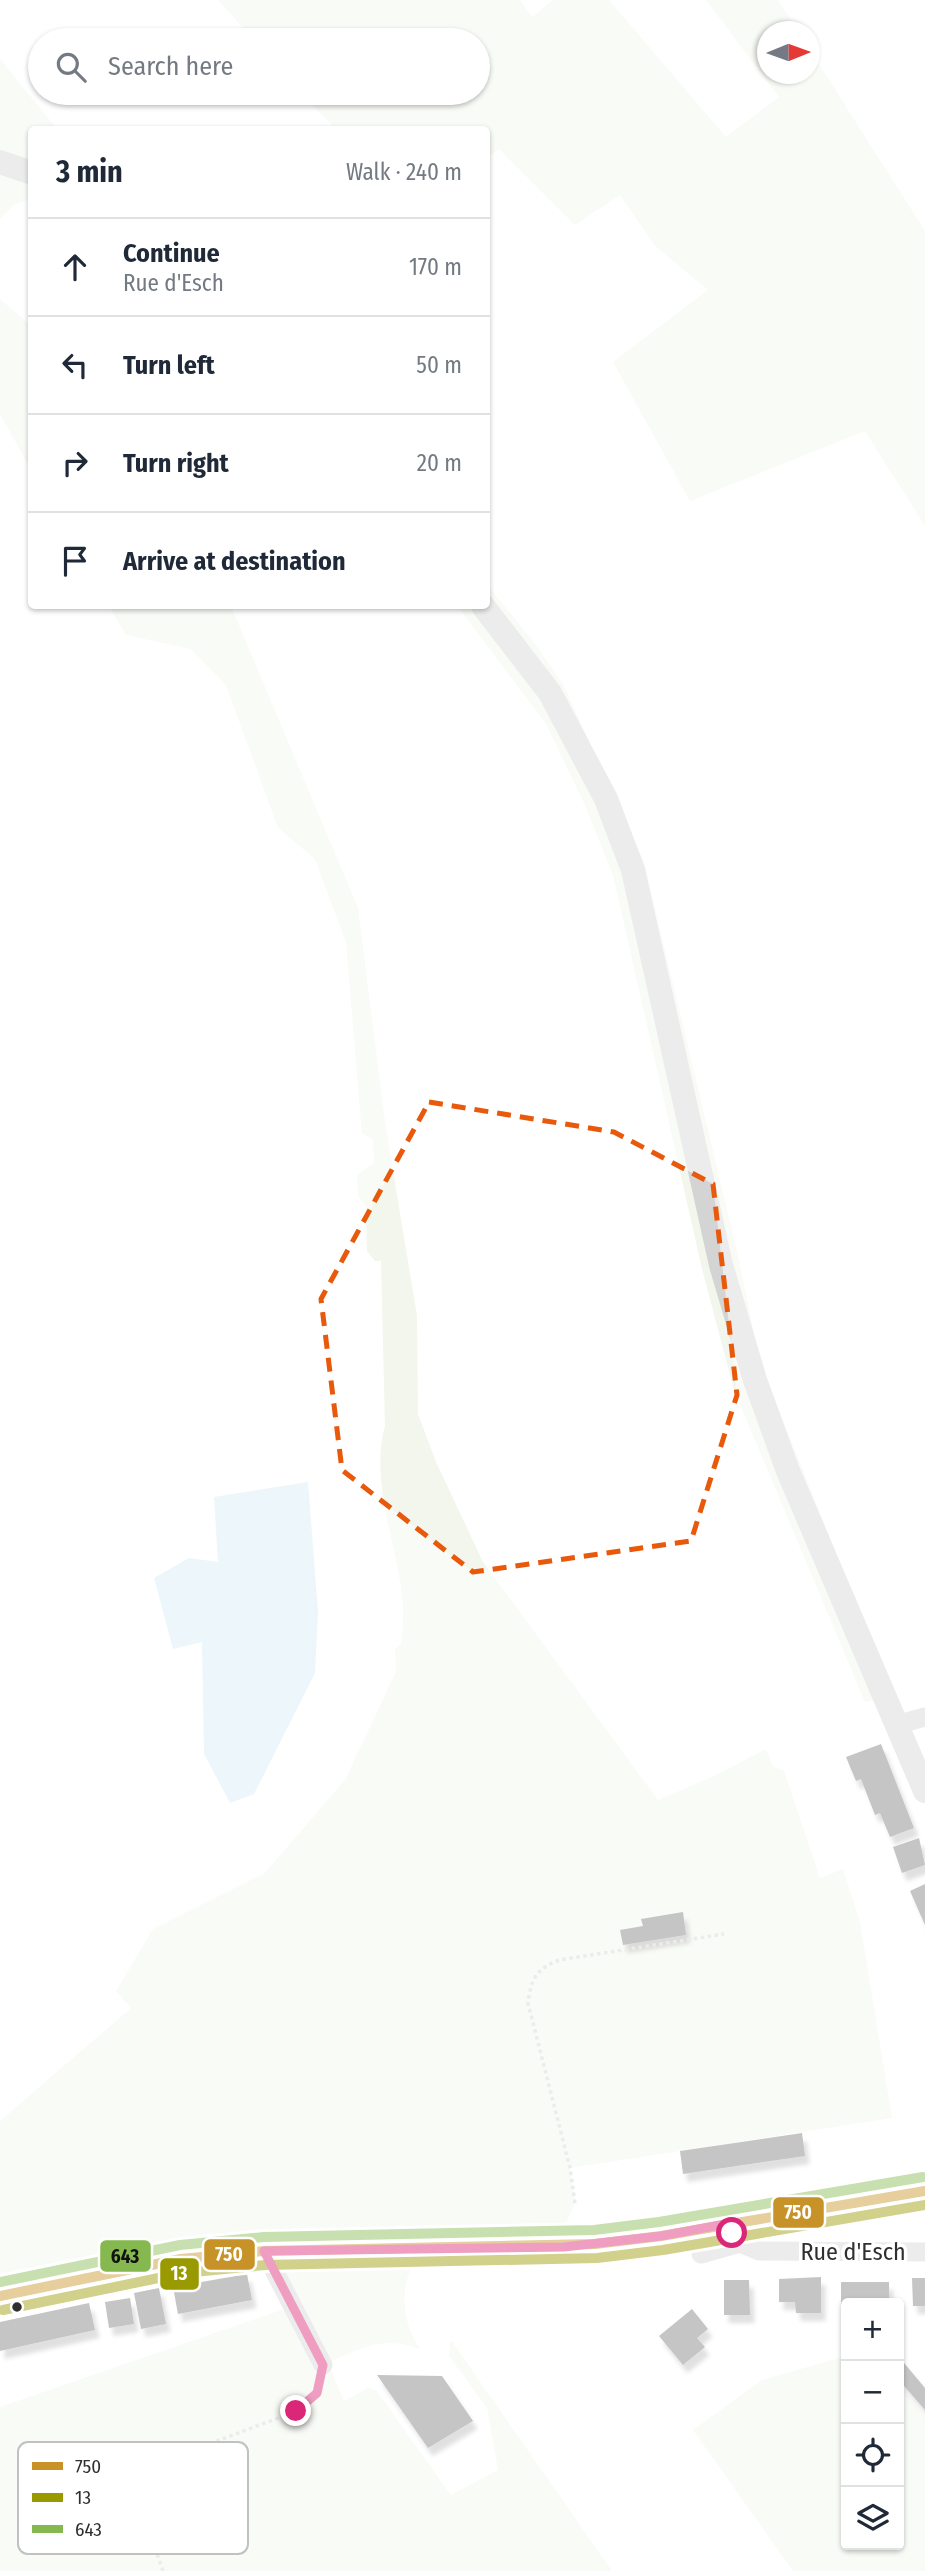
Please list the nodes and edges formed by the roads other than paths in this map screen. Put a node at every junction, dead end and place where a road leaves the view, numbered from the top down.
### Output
1 (0, 162) edge
2 (28, 172) edge
3 (485, 609) edge
4 (925, 1717) edge
5 (897, 1725) junction
6 (925, 1791) edge
7 (925, 2191) edge
8 (733, 2234) junction
9 (264, 2251) junction
10 (925, 2252) edge
11 (701, 2254) dead end
12 (0, 2296) edge
13 (323, 2365) road end

1 - 2 street
3 - 5 street
4 - 5 street
5 - 6 street
7 - 8 main road, Rue d'Esch
8 - 9 main road, Rue d'Esch
8 - 10 street, Rue d'Esch
8 - 11 street, Rue d'Esch
9 - 12 main road, Rue d'Esch
9 - 13 street

